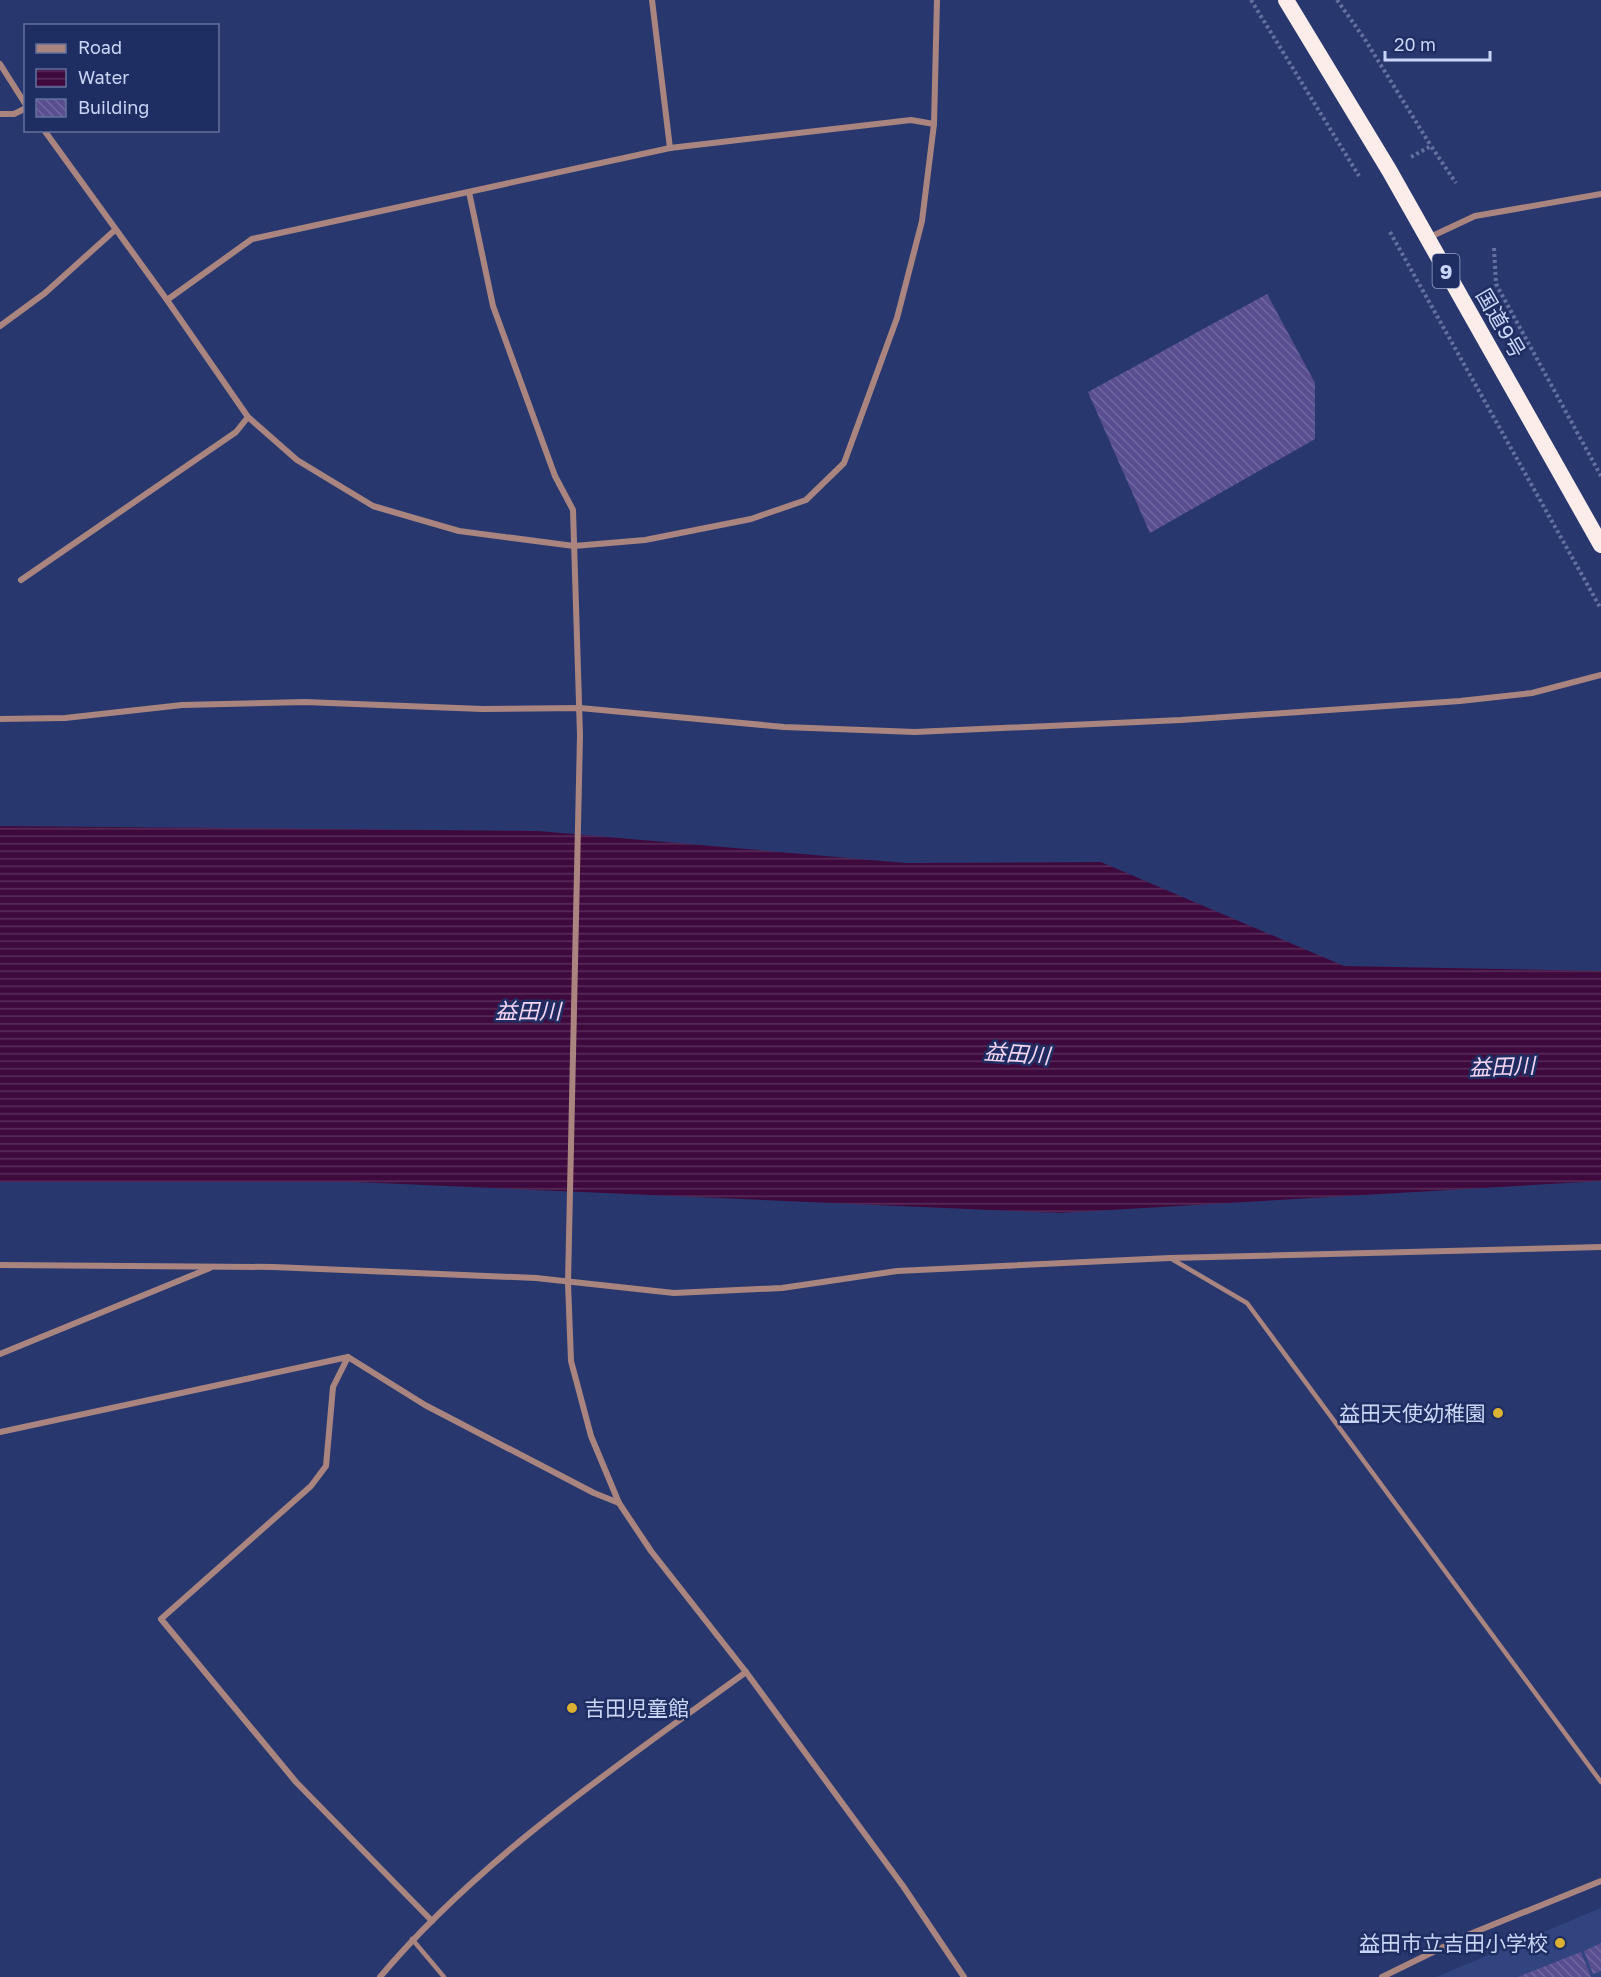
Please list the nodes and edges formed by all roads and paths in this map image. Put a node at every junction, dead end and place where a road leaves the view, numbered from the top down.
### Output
1 (652, 0) edge
2 (938, 0) edge
3 (1251, 0) edge
4 (1286, 0) edge
5 (1337, 0) edge
6 (0, 64) edge
7 (24, 103) edge
8 (24, 107) edge
9 (0, 114) edge
10 (934, 124) junction
11 (45, 132) edge
12 (1431, 146) junction
13 (670, 148) junction
14 (1411, 157) dead end
15 (1456, 183) dead end
16 (1364, 184) dead end
17 (469, 192) junction
18 (1601, 194) edge
19 (1387, 225) dead end
20 (115, 230) junction
21 (1427, 238) junction
22 (1494, 248) dead end
23 (167, 300) junction
24 (0, 326) edge
25 (248, 417) junction
26 (1601, 476) edge
27 (1601, 545) edge
28 (574, 546) junction
29 (21, 580) dead end
30 (1601, 609) edge
31 (1601, 675) edge
32 (580, 708) junction
33 (0, 719) edge
34 (1601, 1247) edge
35 (1170, 1258) junction
36 (0, 1265) edge
37 (213, 1266) junction
38 (568, 1283) junction
39 (0, 1354) edge
40 (348, 1357) junction
41 (0, 1431) edge
42 (619, 1503) junction
43 (746, 1672) junction
44 (1601, 1782) edge
45 (1601, 1881) edge
46 (432, 1921) junction
47 (412, 1939) junction
48 (380, 1977) edge
49 (444, 1977) edge
50 (964, 1977) edge
51 (1382, 1977) edge

1 - 13 street
2 - 10 street
3 - 16 path
4 - 21 highway, 国道9号 / 9
5 - 12 path
6 - 7 street
8 - 9 street
10 - 13 street
10 - 28 street
11 - 20 street
12 - 14 path
12 - 15 path
13 - 17 street
17 - 23 street
17 - 28 street
18 - 21 street
19 - 30 path
20 - 23 street
20 - 24 street
21 - 27 highway, 国道9号 / 9
22 - 26 path
23 - 25 street
25 - 28 street
25 - 29 street
28 - 32 street
31 - 32 street
32 - 33 street
32 - 38 street
34 - 35 street
35 - 38 street
35 - 44 lane
36 - 37 street
37 - 38 street
37 - 39 street
38 - 42 street
40 - 41 street
40 - 42 street
40 - 46 street
42 - 43 street
43 - 46 street
43 - 50 street
45 - 51 street
46 - 47 street
47 - 48 street
47 - 49 lane

